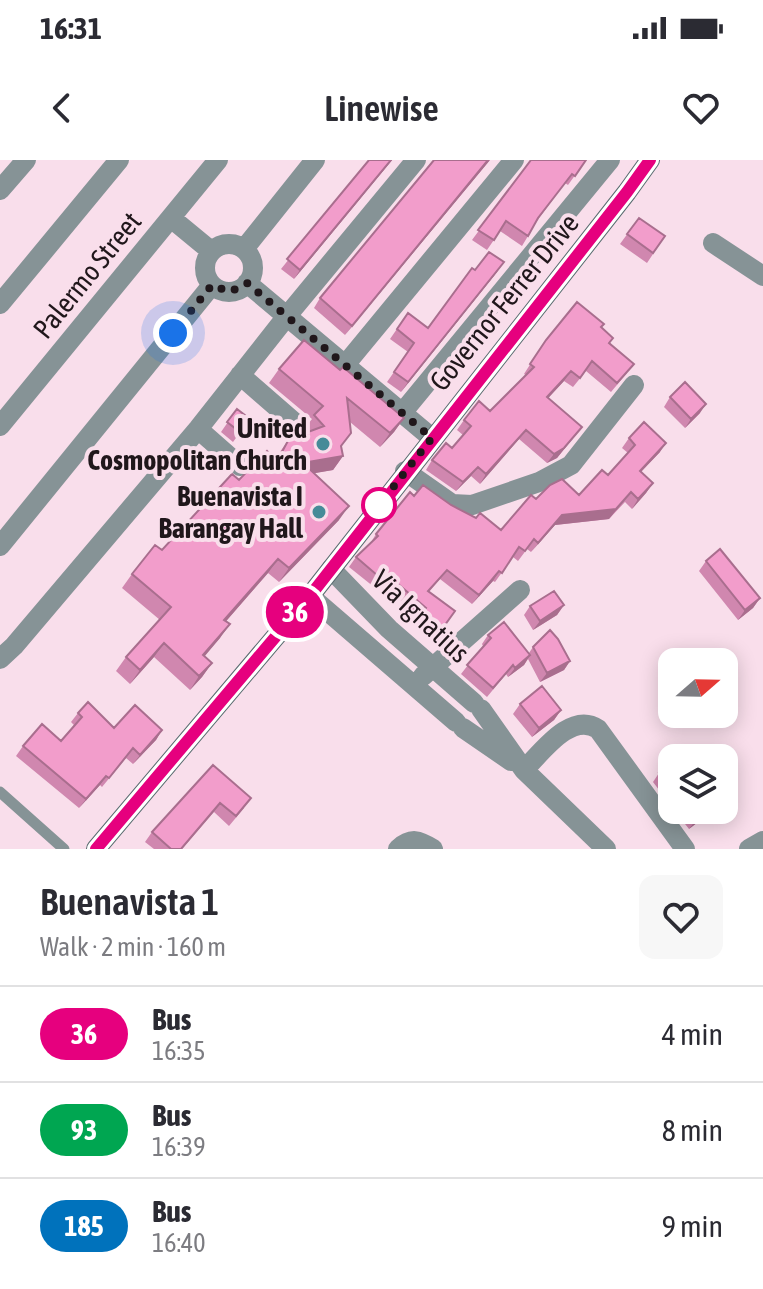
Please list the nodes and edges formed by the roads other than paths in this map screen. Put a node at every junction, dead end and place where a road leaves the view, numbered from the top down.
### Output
1 (26, 160) edge
2 (119, 160) edge
3 (218, 160) edge
4 (315, 160) edge
5 (416, 160) edge
6 (514, 160) edge
7 (610, 160) edge
8 (650, 160) edge
9 (0, 190) edge
10 (171, 218) junction
11 (713, 243) dead end
12 (244, 249) junction
13 (211, 251) junction
14 (763, 276) edge
15 (247, 283) junction
16 (212, 285) junction
17 (0, 304) edge
18 (287, 316) junction
19 (345, 365) junction
20 (240, 375) junction
21 (634, 385) dead end
22 (402, 413) junction
23 (294, 422) dead end
24 (0, 426) edge
25 (198, 429) junction
26 (432, 438) junction
27 (240, 466) dead end
28 (405, 471) junction
29 (0, 546) edge
30 (331, 569) junction
31 (520, 590) dead end
32 (310, 596) junction
33 (389, 629) junction
34 (371, 650) junction
35 (0, 659) edge
36 (431, 667) junction
37 (415, 685) junction
38 (524, 770) junction
39 (0, 792) edge
40 (64, 849) edge
41 (96, 849) edge
42 (398, 849) edge
43 (433, 849) edge
44 (606, 849) edge
45 (685, 849) edge

1 - 9 street
2 - 17 street
3 - 10 street, Palermo Street
4 - 12 street
5 - 18 street
6 - 19 street
7 - 22 street
8 - 26 main road, Governor Ferrer Drive
10 - 13 street
10 - 24 street, Palermo Street
11 - 14 street
12 - 13 street
12 - 15 street
13 - 16 street
15 - 16 street
15 - 18 street
16 - 29 street
18 - 19 street
18 - 20 street
19 - 22 street
20 - 23 street
20 - 25 street
21 - 28 street
22 - 26 street
25 - 27 street
25 - 35 street
26 - 28 main road, Governor Ferrer Drive
28 - 30 main road, Governor Ferrer Drive
30 - 32 main road, Governor Ferrer Drive
30 - 33 street, Via Ignatius
31 - 36 street
32 - 34 street, Via Ignatius
32 - 41 main road, Governor Ferrer Drive
33 - 34 street
33 - 36 street, Via Ignatius
34 - 37 street, Via Ignatius
36 - 37 street
36 - 38 street, Via Ignatius
37 - 38 street, Via Ignatius
38 - 44 street, Via Ignatius
38 - 45 street
39 - 40 lane
42 - 43 street

